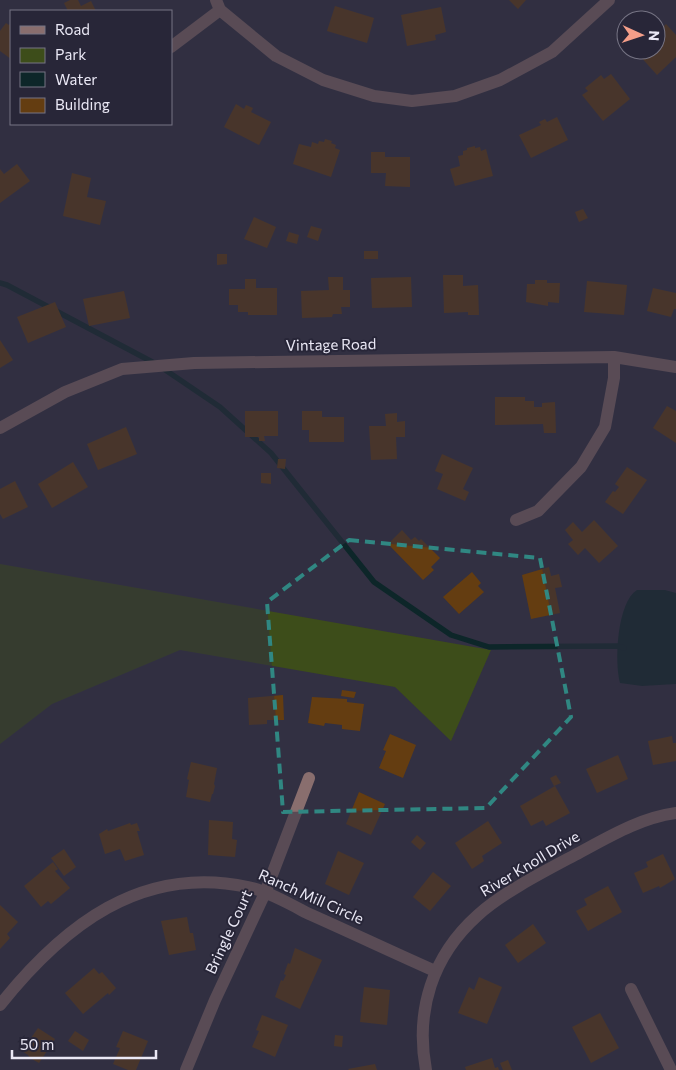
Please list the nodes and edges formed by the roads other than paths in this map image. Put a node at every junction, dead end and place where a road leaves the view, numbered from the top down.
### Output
1 (609, 0) edge
2 (218, 5) edge
3 (172, 46) edge
4 (614, 357) junction
5 (676, 367) edge
6 (0, 428) edge
7 (516, 520) dead end
8 (309, 778) dead end
9 (676, 812) edge
10 (264, 893) junction
11 (435, 971) junction
12 (631, 989) dead end
13 (0, 1005) edge
14 (186, 1070) edge
15 (426, 1070) edge
16 (671, 1070) edge

1 - 2 street
2 - 3 street
4 - 5 street, Vintage Road
4 - 6 street, Vintage Road
4 - 7 street
8 - 10 street, Bringle Court
9 - 11 street, River Knoll Drive
10 - 11 street, Ranch Mill Circle
10 - 13 street, Ranch Mill Circle
10 - 14 street, Bringle Court
11 - 15 street, River Knoll Drive
12 - 16 street

